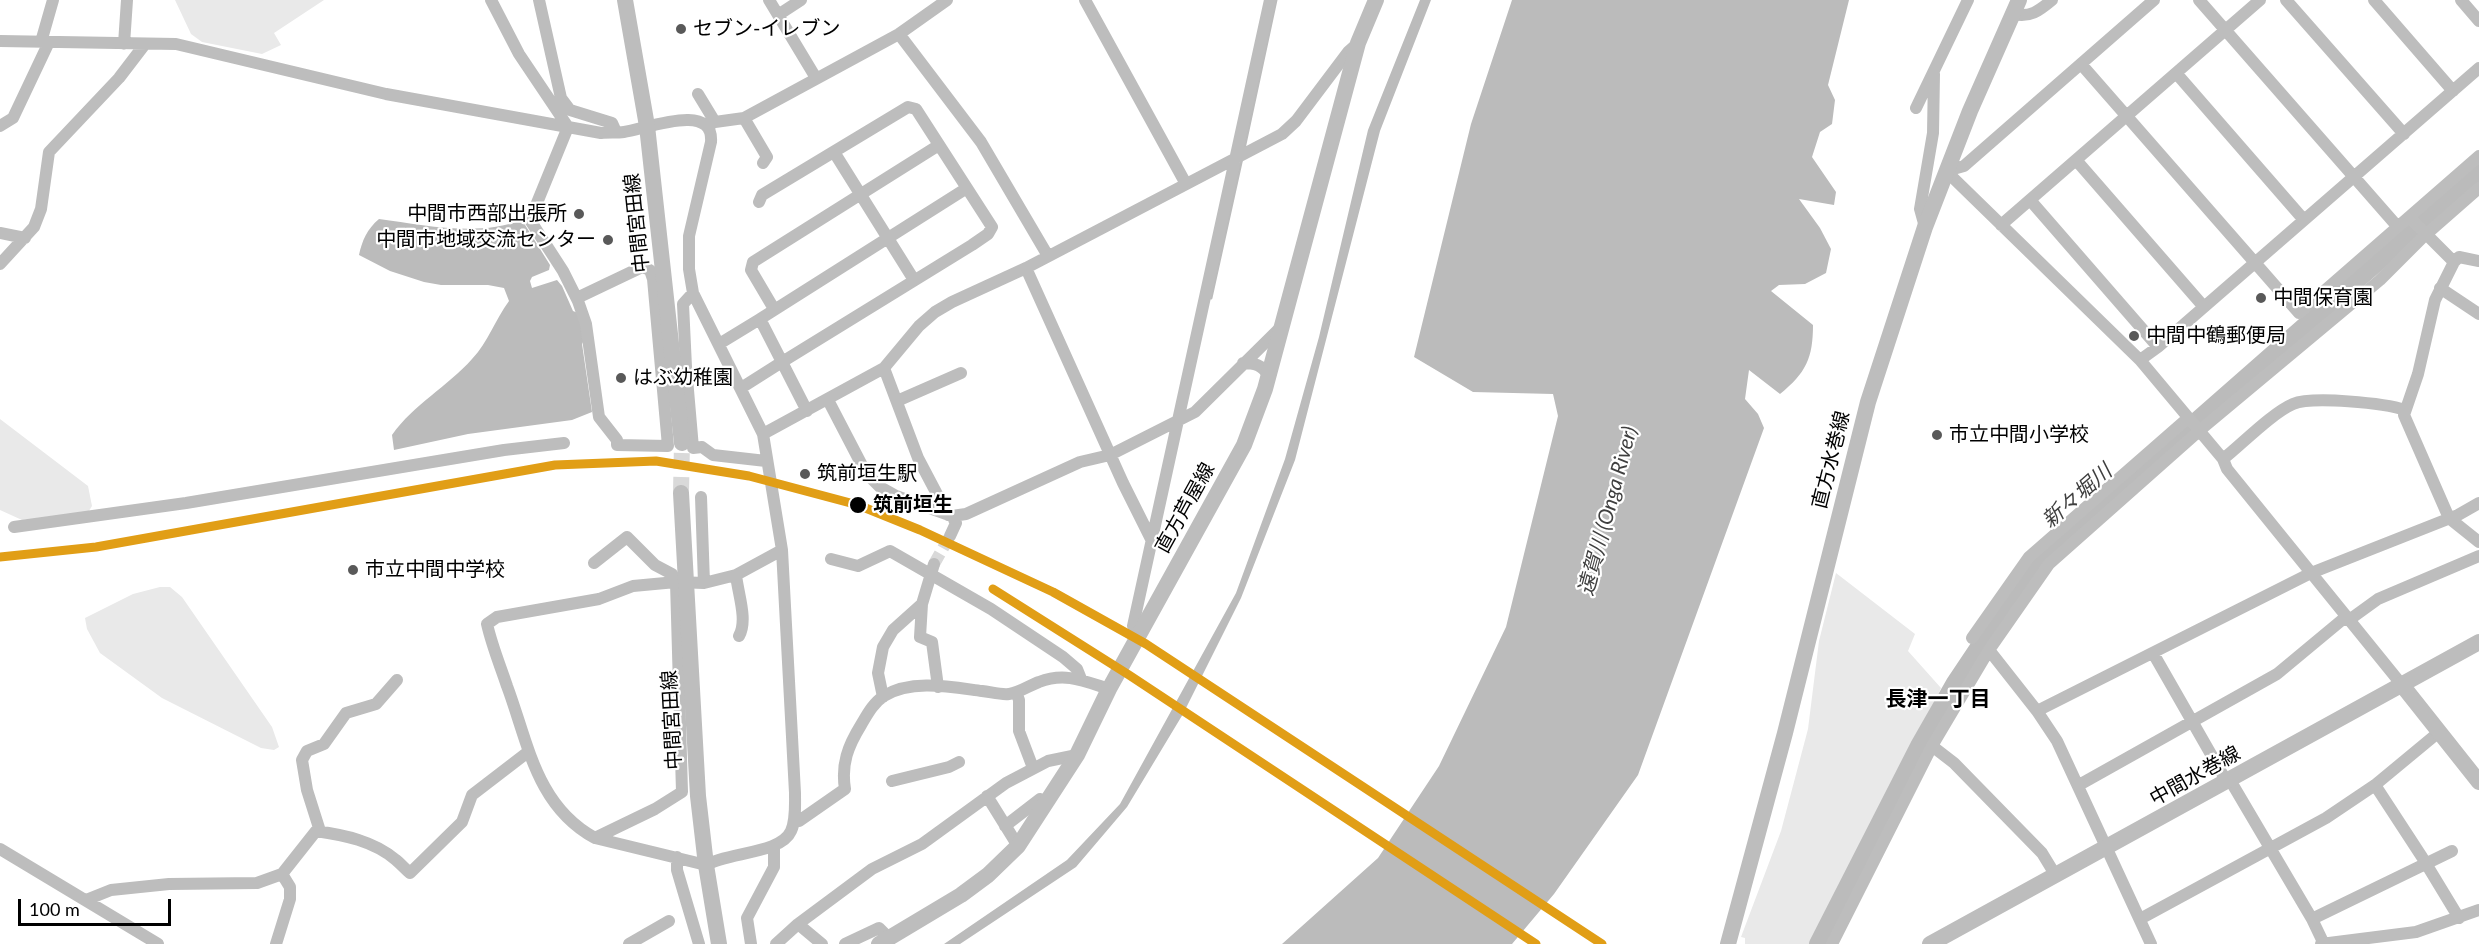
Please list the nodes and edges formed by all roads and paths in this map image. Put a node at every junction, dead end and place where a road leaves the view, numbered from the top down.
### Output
1 (53, 0) edge
2 (127, 0) edge
3 (491, 0) edge
4 (540, 0) edge
5 (625, 0) edge
6 (769, 0) edge
7 (801, 0) edge
8 (947, 0) edge
9 (1085, 0) edge
10 (1270, 0) edge
11 (1376, 0) edge
12 (1968, 0) edge
13 (2052, 0) edge
14 (2154, 0) edge
15 (2199, 0) edge
16 (2260, 0) edge
17 (2286, 0) edge
18 (2374, 0) edge
19 (2461, 0) edge
20 (2016, 7) edge
21 (778, 15) junction
22 (2479, 21) edge
23 (2225, 30) junction
24 (899, 34) junction
25 (0, 41) edge
26 (45, 42) junction
27 (1358, 43) junction
28 (124, 44) junction
29 (145, 44) junction
30 (2081, 64) junction
31 (2479, 68) edge
32 (2176, 73) junction
33 (1934, 74) junction
34 (816, 78) junction
35 (2453, 91) junction
36 (698, 94) dead end
37 (1916, 108) dead end
38 (2126, 116) junction
39 (744, 118) junction
40 (711, 124) junction
41 (0, 126) edge
42 (647, 126) junction
43 (568, 127) junction
44 (616, 132) junction
45 (2404, 134) junction
46 (939, 145) junction
47 (834, 152) junction
48 (2479, 156) edge
49 (1234, 160) junction
50 (2076, 160) junction
51 (763, 163) dead end
52 (1946, 171) junction
53 (2352, 177) junction
54 (1186, 184) junction
55 (967, 188) junction
56 (2479, 188) edge
57 (860, 195) junction
58 (2030, 200) junction
59 (759, 202) dead end
60 (2411, 219) junction
61 (2304, 220) junction
62 (2001, 225) junction
63 (2397, 226) junction
64 (1925, 227) junction
65 (0, 233) edge
66 (2424, 234) junction
67 (25, 238) junction
68 (887, 238) junction
69 (1048, 256) junction
70 (2479, 261) edge
71 (2454, 262) junction
72 (0, 264) edge
73 (2254, 264) junction
74 (1026, 268) junction
75 (914, 280) junction
76 (2440, 288) junction
77 (693, 293) junction
78 (577, 298) junction
79 (2204, 307) junction
80 (774, 309) junction
81 (2479, 314) edge
82 (760, 319) junction
83 (1280, 328) junction
84 (719, 344) junction
85 (2158, 347) junction
86 (2140, 360) junction
87 (782, 362) junction
88 (1243, 363) junction
89 (884, 368) junction
90 (962, 373) dead end
91 (1268, 375) junction
92 (741, 388) junction
93 (828, 400) junction
94 (897, 401) junction
95 (2405, 410) junction
96 (807, 411) junction
97 (1178, 422) junction
98 (2193, 424) junction
99 (763, 434) junction
100 (564, 443) dead end
101 (681, 445) junction
102 (1110, 454) junction
103 (2223, 459) junction
104 (766, 461) junction
105 (681, 493) tunnel mouth
106 (701, 497) dead end
107 (2479, 503) edge
108 (950, 516) junction
109 (2450, 518) junction
110 (14, 528) dead end
111 (950, 536) tunnel mouth
112 (1152, 541) junction
113 (2479, 542) edge
114 (782, 550) junction
115 (2479, 556) edge
116 (831, 560) dead end
117 (594, 563) dead end
118 (932, 569) junction
119 (2311, 573) junction
120 (736, 575) junction
121 (676, 582) junction
122 (704, 583) junction
123 (922, 604) junction
124 (2349, 620) junction
125 (739, 636) dead end
126 (1138, 636) junction
127 (1972, 638) dead end
128 (2479, 642) edge
129 (1989, 650) junction
130 (2153, 653) junction
131 (397, 680) dead end
132 (1081, 680) junction
133 (2402, 685) junction
134 (938, 687) junction
135 (1109, 689) junction
136 (1016, 692) junction
137 (883, 697) junction
138 (2037, 711) junction
139 (2192, 722) junction
140 (2439, 732) junction
141 (1932, 746) junction
142 (528, 752) junction
143 (1077, 755) junction
144 (958, 762) dead end
145 (1033, 768) junction
146 (2230, 780) junction
147 (892, 781) dead end
148 (2479, 782) edge
149 (2079, 785) junction
150 (2375, 785) junction
151 (987, 796) junction
152 (1040, 799) dead end
153 (794, 820) junction
154 (1005, 826) junction
155 (320, 831) junction
156 (595, 838) junction
157 (774, 846) junction
158 (1018, 846) junction
159 (2108, 848) junction
160 (0, 849) edge
161 (2270, 849) junction
162 (2452, 851) dead end
163 (677, 857) junction
164 (2426, 864) junction
165 (706, 865) junction
166 (282, 874) junction
167 (2056, 876) junction
168 (86, 900) junction
169 (2479, 910) edge
170 (2459, 918) junction
171 (2140, 919) junction
172 (2312, 919) junction
173 (669, 921) dead end
174 (798, 924) junction
175 (884, 941) edge
176 (158, 944) edge
177 (276, 944) edge
178 (629, 944) edge
179 (699, 944) edge
180 (719, 944) edge
181 (751, 944) edge
182 (776, 944) edge
183 (822, 944) edge
184 (845, 944) edge
185 (1728, 944) edge
186 (1832, 944) edge
187 (1930, 944) edge
188 (2151, 944) edge
189 (2323, 944) edge

1 - 26 street
2 - 28 street
3 - 43 street
4 - 44 street
5 - 42 main road, 中間宮田線
6 - 21 street
7 - 21 street
8 - 24 street
9 - 54 street
10 - 49 street
11 - 27 main road, 直方芦屋線
12 - 33 street
13 - 20 street
14 - 30 street
15 - 23 street
16 - 23 street
17 - 45 street
18 - 35 street
19 - 22 street
20 - 52 main road, 直方水巻線
21 - 34 street
23 - 32 street
23 - 53 street
24 - 34 street
24 - 69 street
25 - 26 street
26 - 28 street
26 - 41 street
27 - 49 street
27 - 83 main road, 直方芦屋線
28 - 29 street
29 - 43 street
29 - 67 street
30 - 38 street
30 - 52 street
31 - 35 street
32 - 38 street
32 - 61 street
33 - 37 street
33 - 64 street
34 - 39 street
35 - 45 street
36 - 40 street
38 - 50 street
38 - 73 street
39 - 40 street
39 - 51 street
40 - 42 street
40 - 77 street
42 - 44 street
42 - 101 main road, 中間宮田線
43 - 44 street
43 - 78 street
45 - 53 street
46 - 47 street
46 - 55 street
46 - 57 street
47 - 57 street
47 - 59 street
48 - 60 street
49 - 54 street
49 - 97 street
50 - 58 street
50 - 79 street
52 - 62 street
52 - 64 main road, 直方水巻線
53 - 61 street
53 - 63 street
54 - 69 street
55 - 68 street
55 - 75 street
56 - 66 street
57 - 68 street
57 - 80 street
58 - 62 street
58 - 85 street
60 - 63 street
60 - 66 street
61 - 73 street
62 - 86 street
63 - 73 street
64 - 185 main road, 直方水巻線
65 - 67 street
66 - 71 street
66 - 98 street
67 - 72 street
68 - 75 street
68 - 80 street
69 - 74 street
70 - 71 street
71 - 76 street
73 - 79 street
74 - 89 street
74 - 102 street
75 - 87 street
76 - 81 street
76 - 95 street
77 - 84 street
77 - 101 street
78 - 101 street
78 - 101 street
79 - 85 street
80 - 82 street
82 - 84 street
82 - 87 street
83 - 88 street
83 - 91 main road, 直方芦屋線
84 - 92 street
85 - 86 street
86 - 98 street
87 - 92 street
87 - 96 street
88 - 91 street
88 - 97 street
89 - 93 street
89 - 94 street
90 - 94 street
91 - 126 main road, 直方芦屋線
92 - 99 street
93 - 96 street
93 - 108 street
94 - 108 street
95 - 103 street
95 - 109 street
96 - 99 street
97 - 102 street
97 - 112 street
98 - 103 street
98 - 127 street
98 - 129 street
99 - 104 street
100 - 110 street
101 - 104 street
102 - 108 street
102 - 112 street
103 - 119 street
104 - 114 street
105 - 165 main road, 中間宮田線
106 - 122 street
107 - 109 street
108 - 111 street
109 - 113 street
109 - 119 street
112 - 126 street
114 - 120 street
114 - 153 street
115 - 124 street
116 - 118 street
117 - 121 street
118 - 123 street
118 - 132 street
119 - 124 street
119 - 130 street
120 - 122 street
120 - 125 street
121 - 122 street
121 - 142 street
121 - 156 street
123 - 134 street
123 - 137 street
124 - 133 street
124 - 139 street
126 - 135 main road, 直方芦屋線
128 - 133 main road, 中間水巻線
129 - 138 street
129 - 141 street
130 - 138 street
130 - 139 street
131 - 155 street
132 - 135 street
132 - 136 street
133 - 140 main road
133 - 146 main road, 中間水巻線
134 - 136 street
134 - 137 street
135 - 143 main road, 直方芦屋線
136 - 145 street
137 - 153 street
138 - 149 street
139 - 146 street
139 - 149 street
140 - 148 main road
140 - 150 street
141 - 167 street
141 - 186 street
142 - 155 street
142 - 156 street
143 - 145 street
143 - 158 main road, 直方芦屋線
144 - 147 street
145 - 151 street
146 - 159 main road, 中間水巻線
146 - 161 street
149 - 159 street
150 - 161 street
150 - 164 street
151 - 154 street
151 - 174 street
152 - 154 street
153 - 157 street
154 - 158 street
155 - 166 street
156 - 163 street
157 - 165 street
157 - 181 street
158 - 175 main road, 直方芦屋線
159 - 167 main road, 中間水巻線
159 - 171 street
160 - 168 street
161 - 171 street
161 - 172 street
162 - 164 street
163 - 165 street
163 - 179 street
164 - 170 street
164 - 172 street
165 - 180 main road, 中間宮田線
166 - 168 street
166 - 177 street
167 - 187 main road, 中間水巻線
168 - 176 street
169 - 170 street
170 - 189 street
171 - 188 street
172 - 189 street
173 - 178 street
174 - 182 street
174 - 183 street
175 - 184 street

